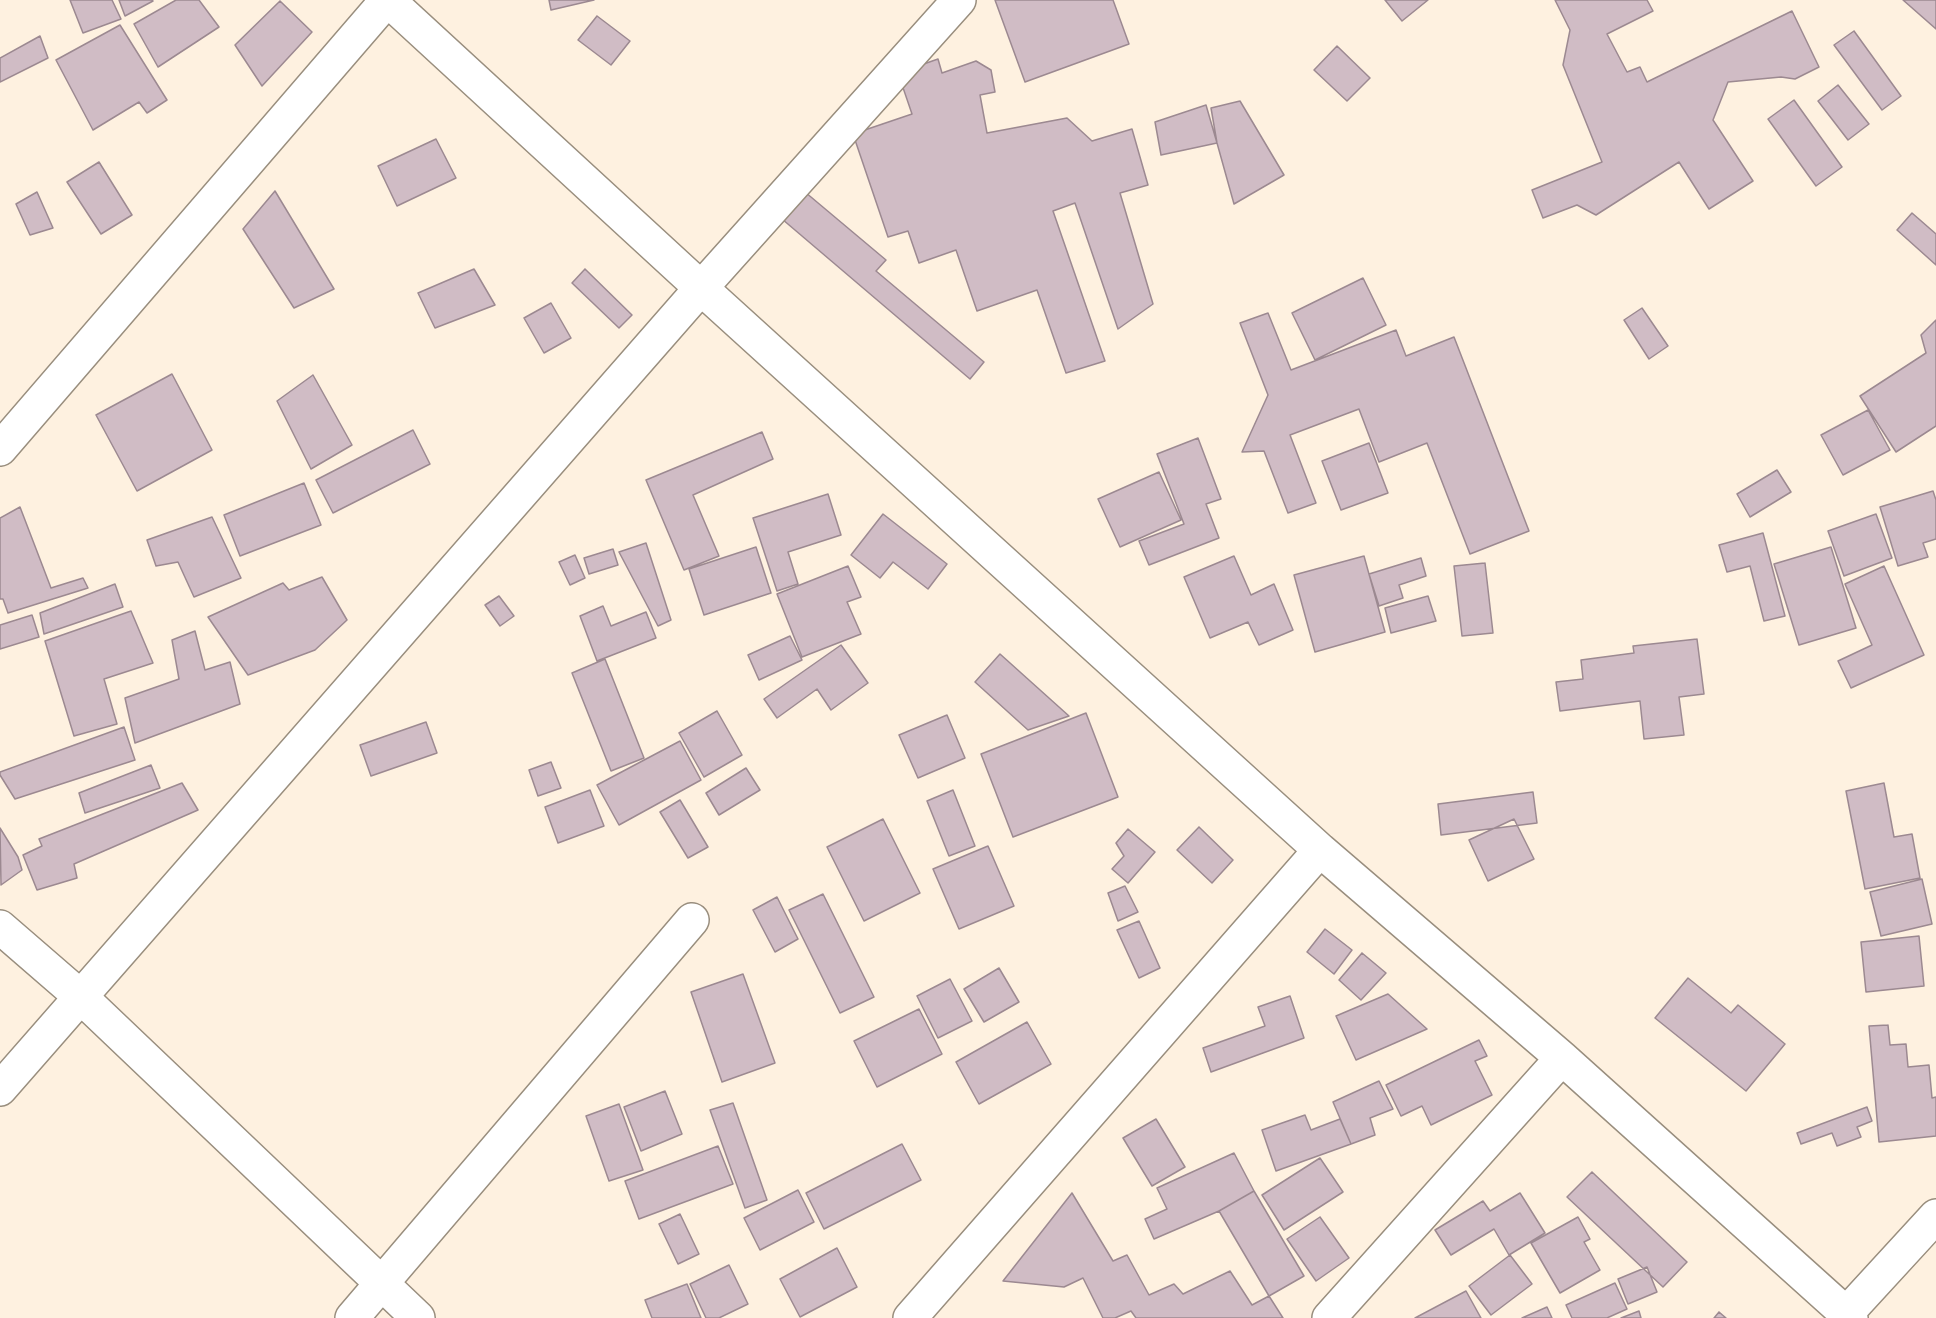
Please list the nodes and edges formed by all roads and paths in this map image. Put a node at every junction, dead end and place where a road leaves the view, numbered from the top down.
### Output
1 (388, 0) edge
2 (959, 0) edge
3 (700, 288) junction
4 (0, 448) edge
5 (1320, 850) junction
6 (692, 920) dead end
7 (0, 927) edge
8 (82, 998) junction
9 (1562, 1058) junction
10 (0, 1089) edge
11 (1936, 1216) edge
12 (382, 1284) junction
13 (1848, 1316) edge
14 (352, 1318) edge
15 (418, 1318) edge
16 (910, 1318) edge
17 (1329, 1318) edge

1 - 3 street
1 - 4 street
2 - 3 street
3 - 5 street
3 - 8 street
5 - 9 street
5 - 16 street
6 - 12 street
7 - 8 street
8 - 10 street
8 - 12 street
9 - 13 street
9 - 17 street
11 - 13 street
12 - 14 street
12 - 15 street

